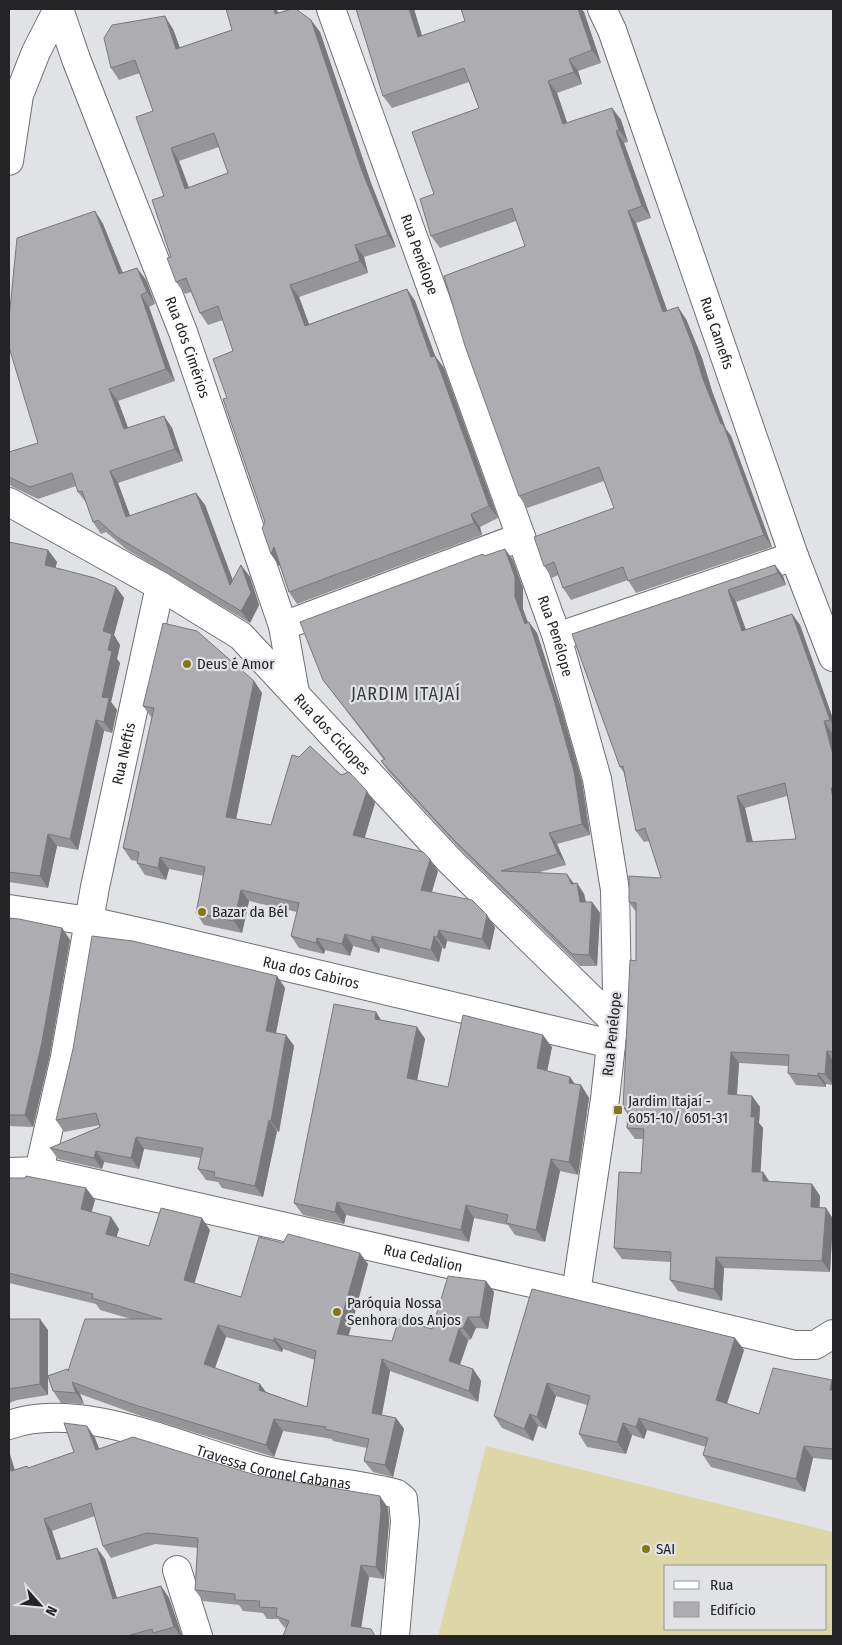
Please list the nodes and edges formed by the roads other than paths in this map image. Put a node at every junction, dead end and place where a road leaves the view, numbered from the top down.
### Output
1 (58, 9) edge
2 (331, 9) edge
3 (602, 9) edge
4 (9, 161) edge
5 (9, 502) edge
6 (521, 537) junction
7 (794, 556) junction
8 (160, 586) junction
9 (283, 626) junction
10 (557, 637) junction
11 (833, 657) edge
12 (295, 693) junction
13 (9, 909) edge
14 (89, 921) junction
15 (613, 1033) junction
16 (38, 1171) junction
17 (9, 1172) edge
18 (576, 1292) junction
19 (833, 1334) edge
20 (9, 1425) edge
21 (177, 1570) dead end
22 (198, 1636) edge
23 (394, 1636) edge

1 - 4 street
1 - 9 street, Rua dos Cimérios
2 - 6 street, Rua Penélope
3 - 7 street, Rua Camefis
5 - 8 street, Rua dos Ciclopes
6 - 9 street
6 - 10 street, Rua Penélope
7 - 10 street
7 - 11 street, Rua Camefis
8 - 12 street, Rua dos Ciclopes
8 - 14 street, Rua Neftis
9 - 12 street, Rua dos Cimérios
10 - 15 street, Rua Penélope
12 - 15 street, Rua dos Ciclopes
13 - 14 street, Rua dos Cabiros
14 - 15 street, Rua dos Cabiros
14 - 16 street, Rua Neftis
15 - 18 street, Rua Penélope
16 - 17 street, Rua Cedalion
16 - 18 street, Rua Cedalion
18 - 19 street, Rua Cedalion
20 - 23 street, Travessa Coronel Cabanas
21 - 22 street

